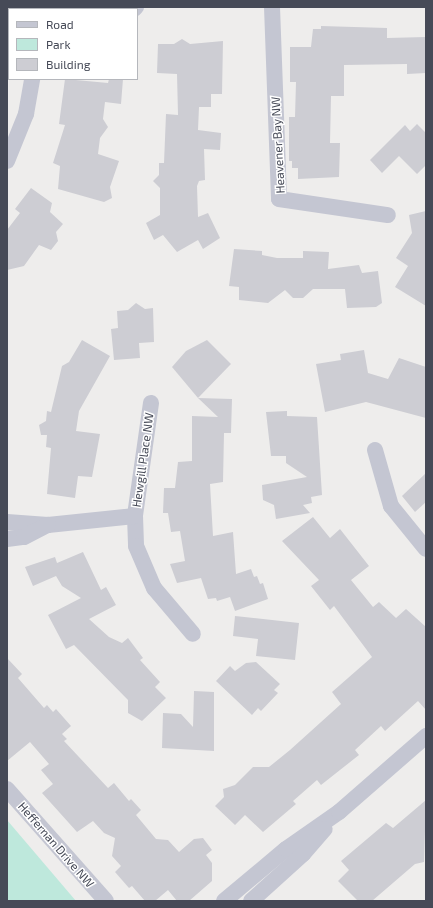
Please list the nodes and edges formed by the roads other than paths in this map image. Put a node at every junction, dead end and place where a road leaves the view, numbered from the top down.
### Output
1 (272, 7) edge
2 (32, 80) edge
3 (7, 161) edge
4 (388, 215) dead end
5 (151, 403) dead end
6 (375, 450) dead end
7 (135, 516) junction
8 (7, 522) edge
9 (48, 525) junction
10 (7, 539) edge
11 (426, 549) edge
12 (193, 634) dead end
13 (426, 736) edge
14 (7, 789) edge
15 (339, 812) junction
16 (106, 901) edge
17 (224, 901) edge
18 (251, 901) edge

1 - 4 street, Heavener Bay NW
2 - 3 street
5 - 7 street, Hewgill Place NW
6 - 11 street
7 - 9 street, Hewgill Place NW
7 - 12 street, Hewgill Place NW
8 - 9 street, Hewgill Place NW
9 - 10 street, Hewgill Place NW
13 - 15 street
14 - 16 street, Heffernan Drive NW
15 - 17 street
15 - 18 street

